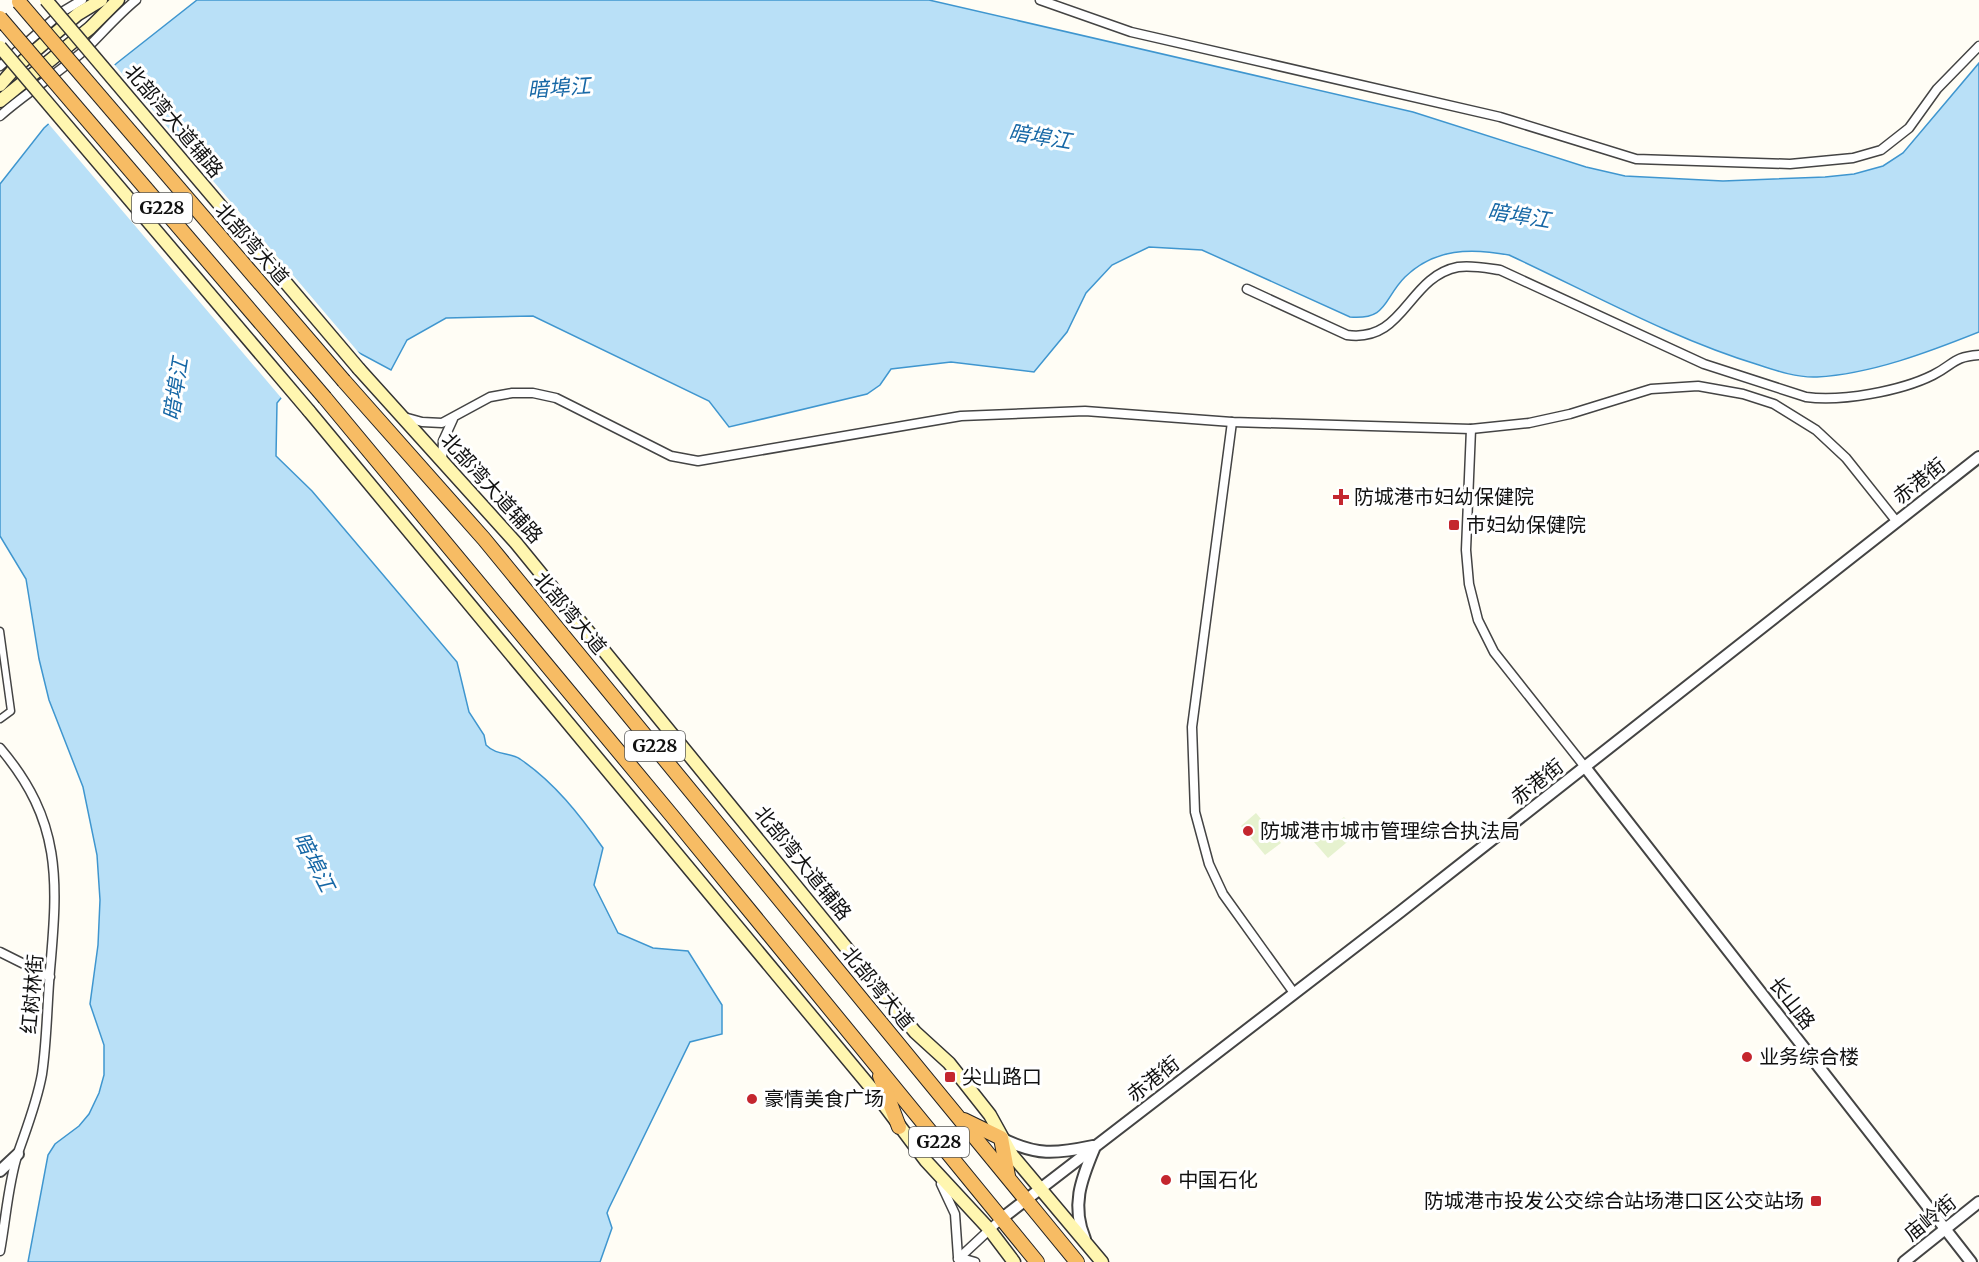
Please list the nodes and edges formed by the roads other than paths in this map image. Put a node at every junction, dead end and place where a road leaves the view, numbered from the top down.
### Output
1 (18, 0) edge
2 (46, 0) edge
3 (81, 0) edge
4 (101, 0) edge
5 (118, 0) edge
6 (136, 0) edge
7 (1040, 0) edge
8 (0, 17) edge
9 (1979, 46) edge
10 (0, 47) edge
11 (0, 66) edge
12 (0, 85) edge
13 (0, 101) edge
14 (0, 116) edge
15 (1247, 289) dead end
16 (1979, 355) edge
17 (401, 416) junction
18 (453, 419) junction
19 (1232, 422) junction
20 (1471, 429) junction
21 (1979, 457) edge
22 (442, 461) junction
23 (1897, 522) junction
24 (0, 631) edge
25 (0, 719) edge
26 (0, 748) edge
27 (1585, 767) junction
28 (0, 952) edge
29 (50, 977) junction
30 (1294, 993) junction
31 (876, 1066) junction
32 (959, 1118) junction
33 (899, 1126) junction
34 (1001, 1138) junction
35 (1096, 1146) junction
36 (18, 1154) junction
37 (926, 1161) junction
38 (0, 1171) edge
39 (1008, 1177) junction
40 (1041, 1188) junction
41 (1026, 1199) junction
42 (1979, 1202) edge
43 (3, 1213) edge
44 (1001, 1219) junction
45 (1945, 1228) junction
46 (989, 1229) junction
47 (1020, 1242) junction
48 (1087, 1244) junction
49 (0, 1251) edge
50 (958, 1259) edge
51 (975, 1262) edge
52 (1014, 1262) edge
53 (1025, 1262) edge
54 (1037, 1262) edge
55 (1077, 1262) edge
56 (1102, 1262) edge
57 (1904, 1262) edge
58 (1971, 1262) edge

1 - 32 highway, 北部湾大道 / G228, bridge
2 - 17 main road, 北部湾大道辅路, bridge
3 - 11 street
4 - 12 main road
5 - 13 main road
6 - 14 street
7 - 9 street
8 - 31 highway, G228, bridge
10 - 33 main road, bridge
15 - 16 street
17 - 18 street
17 - 22 main road, 北部湾大道辅路
18 - 19 street
18 - 22 street
19 - 20 street
19 - 30 street
20 - 23 street
20 - 27 street
21 - 23 street, 赤港街
22 - 34 main road, 北部湾大道辅路
23 - 27 street, 赤港街
24 - 25 street
26 - 29 street, 红树林街
27 - 30 street, 赤港街
27 - 45 street, 长山路
28 - 29 street
29 - 36 street, 红树林街
30 - 35 street, 赤港街
31 - 33 highway
31 - 44 highway, G228
32 - 34 highway
32 - 39 highway, 北部湾大道 / G228
33 - 37 main road
34 - 35 street
34 - 39 highway
34 - 40 main road, 北部湾大道辅路
35 - 40 street, 赤港街
35 - 48 street
36 - 38 street
36 - 43 street, 红树林街
37 - 46 main road
37 - 50 street
39 - 41 highway, 北部湾大道 / G228
40 - 41 street, 赤港街
40 - 48 main road, 北部湾大道辅路
41 - 44 street, 赤港街
41 - 55 highway, 北部湾大道 / G228
42 - 45 street, 庙岭街
43 - 49 street, 红树林街
44 - 46 street
44 - 47 highway, G228
45 - 57 street, 庙岭街
45 - 58 street, 长山路
46 - 50 street
46 - 52 main road
47 - 53 highway
47 - 54 highway, G228
48 - 56 main road, 北部湾大道辅路
50 - 51 street

